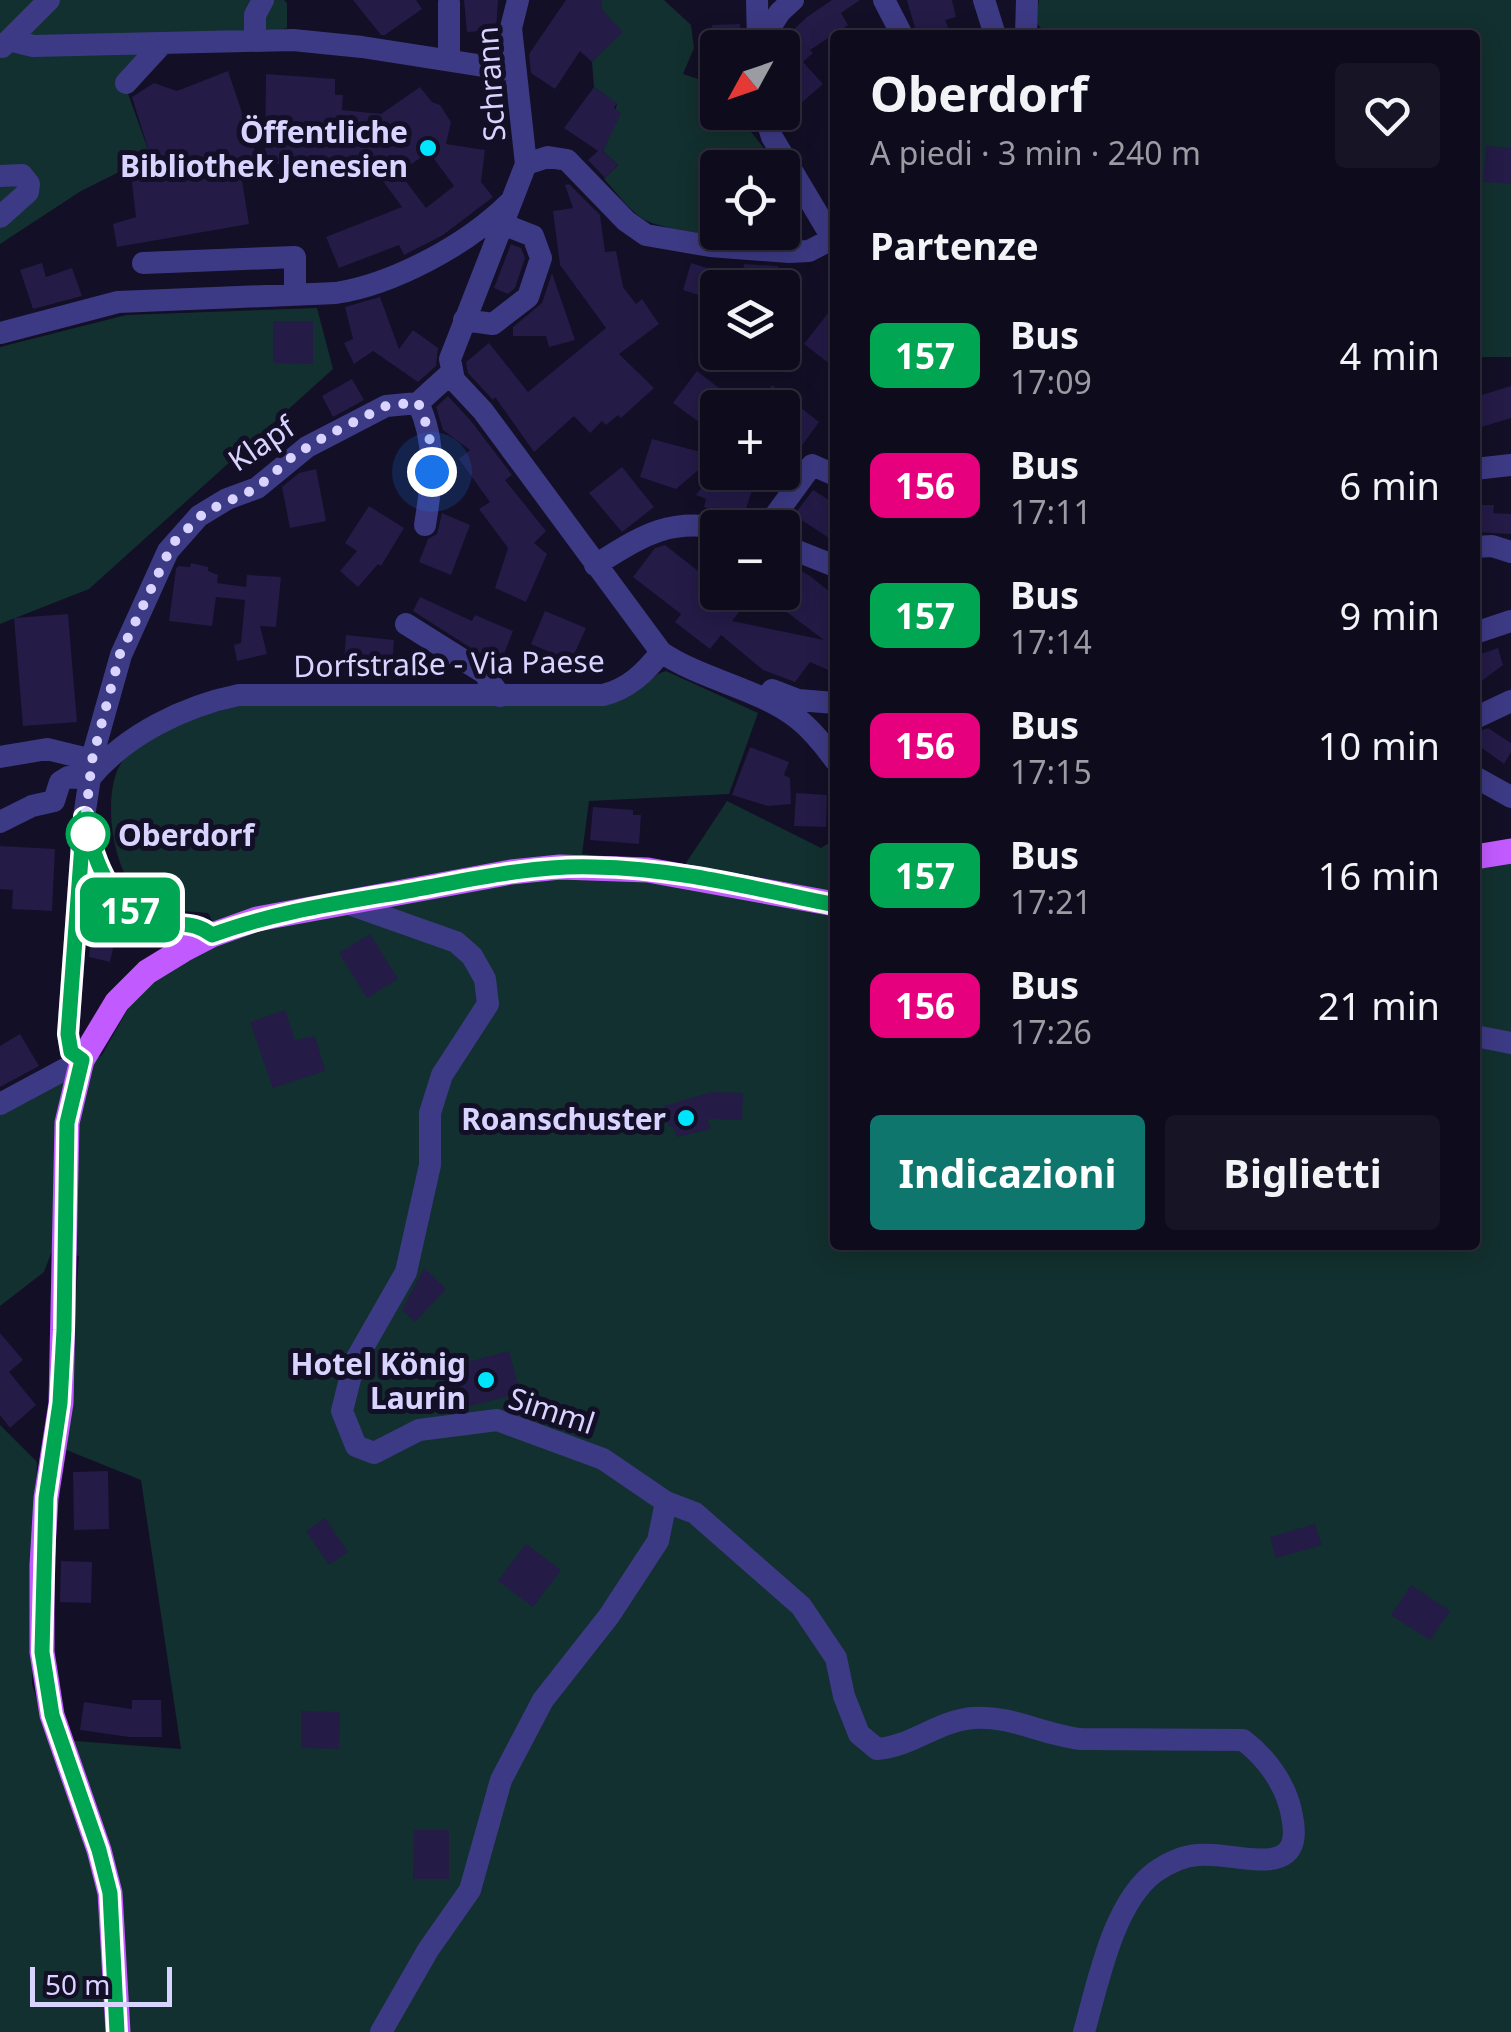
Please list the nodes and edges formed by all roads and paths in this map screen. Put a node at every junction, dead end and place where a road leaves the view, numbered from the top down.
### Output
1 (49, 0) edge
2 (263, 0) edge
3 (518, 0) edge
4 (758, 0) edge
5 (793, 0) edge
6 (884, 0) edge
7 (984, 0) edge
8 (1027, 0) edge
9 (449, 3) dead end
10 (758, 30) edge
11 (769, 30) edge
12 (899, 30) edge
13 (993, 30) edge
14 (1026, 30) edge
15 (255, 40) junction
16 (5, 44) edge
17 (160, 45) junction
18 (449, 60) junction
19 (515, 71) junction
20 (126, 83) dead end
21 (770, 130) edge
22 (526, 164) junction
23 (0, 176) edge
24 (512, 200) junction
25 (0, 217) edge
26 (502, 224) junction
27 (830, 236) edge
28 (830, 242) edge
29 (143, 263) dead end
30 (295, 294) junction
31 (464, 320) junction
32 (0, 333) edge
33 (451, 374) junction
34 (418, 402) junction
35 (1511, 466) edge
36 (1480, 469) edge
37 (830, 473) edge
38 (779, 510) edge
39 (700, 524) edge
40 (425, 525) dead end
41 (1480, 547) edge
42 (800, 552) edge
43 (1511, 552) edge
44 (830, 564) edge
45 (595, 565) junction
46 (1511, 621) edge
47 (406, 624) dead end
48 (1480, 631) edge
49 (660, 652) junction
50 (711, 679) junction
51 (500, 696) junction
52 (1511, 701) edge
53 (830, 702) edge
54 (1480, 716) edge
55 (830, 753) edge
56 (0, 757) edge
57 (90, 769) junction
58 (1480, 780) edge
59 (1511, 797) edge
60 (54, 802) junction
61 (84, 817) junction
62 (0, 822) edge
63 (1511, 851) edge
64 (1480, 856) edge
65 (343, 902) junction
66 (830, 903) edge
67 (212, 935) junction
68 (1480, 1037) edge
69 (1511, 1043) edge
70 (82, 1060) junction
71 (0, 1104) edge
72 (666, 1502) junction
73 (118, 2032) edge
74 (381, 2032) edge
75 (1084, 2032) edge

1 - 16 street
2 - 15 street
3 - 19 street, Schrann
4 - 10 street
5 - 11 street
6 - 12 street
7 - 13 street
8 - 14 street
9 - 18 street
15 - 17 street
15 - 18 street
16 - 17 street
17 - 20 street
18 - 19 street
19 - 22 street, Schrann
21 - 27 street
22 - 24 street
22 - 28 street
23 - 25 street
24 - 26 street
24 - 30 street
26 - 31 street
26 - 31 street
29 - 30 street
30 - 32 street
31 - 33 street
33 - 34 street, Klapf
33 - 45 street, Dorfstraße - Via Paese
34 - 40 street
34 - 57 street, Klapf
35 - 36 street
37 - 38 street
39 - 45 street
41 - 43 street
42 - 44 street
45 - 49 street, Dorfstraße - Via Paese
46 - 48 street
47 - 51 street
49 - 50 street
49 - 51 street, Dorfstraße - Via Paese
50 - 53 street
50 - 55 street
51 - 57 street, Dorfstraße - Via Paese
52 - 54 street
56 - 57 street
57 - 60 street, Dorfstraße - Via Paese
57 - 61 street
58 - 59 street
60 - 61 street
60 - 62 street
61 - 67 street
61 - 70 street
63 - 64 main road
65 - 66 main road
65 - 67 main road
65 - 72 street, Simml
67 - 70 main road
68 - 69 street
70 - 71 street
70 - 73 main road
72 - 74 street
72 - 75 street, Simml

